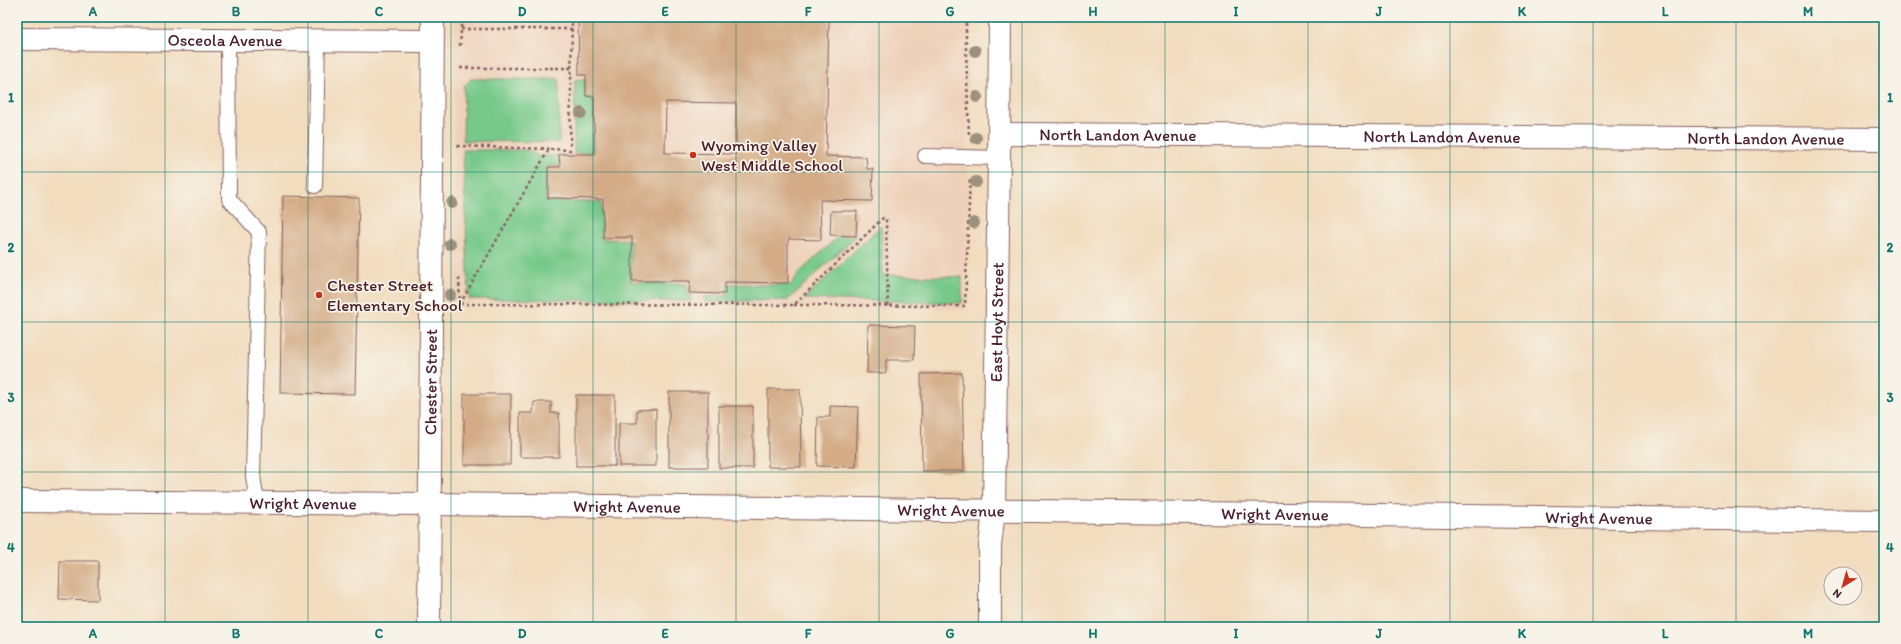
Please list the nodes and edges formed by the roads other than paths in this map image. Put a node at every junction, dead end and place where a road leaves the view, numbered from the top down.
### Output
1 (433, 17) edge
2 (1000, 17) edge
3 (17, 39) edge
4 (228, 40) junction
5 (318, 41) junction
6 (432, 41) junction
7 (1000, 134) junction
8 (1884, 138) edge
9 (926, 156) dead end
10 (999, 158) junction
11 (315, 186) dead end
12 (17, 501) edge
13 (257, 503) junction
14 (429, 504) junction
15 (994, 511) junction
16 (1884, 521) edge
17 (429, 627) edge
18 (990, 627) edge

1 - 6 street, Chester Street
2 - 7 street, East Hoyt Street
3 - 4 street, Osceola Avenue
4 - 5 street, Osceola Avenue
4 - 13 lane
5 - 6 street, Osceola Avenue
5 - 11 lane
6 - 14 street, Chester Street
7 - 8 street, North Landon Avenue
7 - 10 street, East Hoyt Street
9 - 10 lane
10 - 15 street, East Hoyt Street
12 - 13 street, Wright Avenue
13 - 14 street, Wright Avenue
14 - 15 street, Wright Avenue
14 - 17 street, Chester Street
15 - 16 street, Wright Avenue
15 - 18 street, East Hoyt Street

